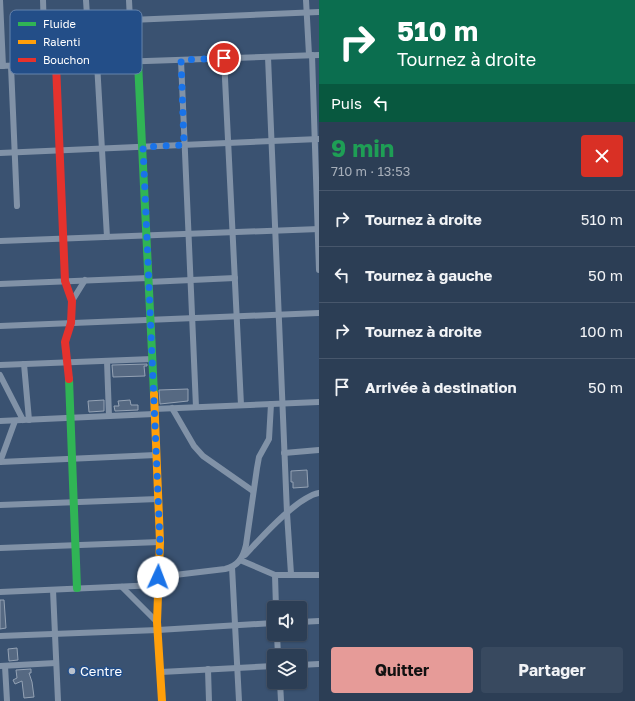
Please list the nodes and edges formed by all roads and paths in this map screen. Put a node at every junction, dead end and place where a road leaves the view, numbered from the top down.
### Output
1 (0, 0) edge
2 (43, 0) edge
3 (86, 0) edge
4 (129, 0) edge
5 (306, 0) edge
6 (43, 10) edge
7 (87, 10) edge
8 (130, 10) edge
9 (307, 12) junction
10 (319, 12) edge
11 (142, 19) edge
12 (310, 55) junction
13 (319, 55) edge
14 (268, 57) junction
15 (224, 58) junction
16 (181, 60) junction
17 (142, 62) edge
18 (2, 66) edge
19 (11, 74) edge
20 (56, 74) edge
21 (98, 74) edge
22 (136, 74) edge
23 (317, 140) edge
24 (272, 141) junction
25 (228, 143) junction
26 (184, 145) junction
27 (143, 147) junction
28 (102, 149) junction
29 (60, 151) junction
30 (0, 153) edge
31 (15, 153) junction
32 (17, 206) dead end
33 (318, 229) edge
34 (276, 230) junction
35 (233, 232) junction
36 (188, 234) junction
37 (147, 236) junction
38 (107, 237) junction
39 (63, 239) junction
40 (0, 242) edge
41 (319, 270) edge
42 (235, 278) junction
43 (85, 280) junction
44 (148, 280) junction
45 (190, 280) junction
46 (65, 281) junction
47 (0, 284) edge
48 (72, 301) junction
49 (319, 313) edge
50 (279, 315) junction
51 (236, 316) junction
52 (192, 318) junction
53 (150, 320) junction
54 (71, 323) junction
55 (0, 326) edge
56 (152, 359) junction
57 (107, 361) junction
58 (68, 362) junction
59 (24, 364) junction
60 (0, 365) edge
61 (0, 375) edge
62 (319, 402) edge
63 (271, 404) junction
64 (282, 404) junction
65 (241, 405) junction
66 (196, 407) junction
67 (172, 408) junction
68 (154, 412) junction
69 (109, 416) junction
70 (70, 418) junction
71 (26, 420) junction
72 (0, 421) edge
73 (15, 421) junction
74 (319, 450) edge
75 (284, 453) junction
76 (156, 455) junction
77 (72, 459) junction
78 (0, 462) edge
79 (254, 491) junction
80 (319, 492) edge
81 (158, 499) junction
82 (74, 502) junction
83 (0, 505) edge
84 (287, 513) junction
85 (160, 542) junction
86 (76, 545) junction
87 (0, 548) edge
88 (242, 558) junction
89 (232, 567) junction
90 (291, 574) junction
91 (275, 575) junction
92 (319, 575) edge
93 (158, 581) junction
94 (122, 587) junction
95 (77, 588) junction
96 (52, 590) junction
97 (0, 592) edge
98 (276, 601) edge
99 (319, 621) edge
100 (307, 622) edge
101 (267, 623) edge
102 (235, 625) junction
103 (157, 626) junction
104 (55, 634) junction
105 (0, 636) edge
106 (56, 663) junction
107 (319, 664) edge
108 (307, 665) edge
109 (3, 666) edge
110 (267, 666) edge
111 (237, 668) junction
112 (208, 669) junction
113 (161, 672) junction
114 (280, 689) edge
115 (7, 701) edge
116 (58, 701) edge
117 (162, 701) edge
118 (209, 701) edge
119 (239, 701) edge
120 (281, 701) edge

1 - 18 street
2 - 6 street
3 - 7 street
4 - 8 street
5 - 9 street
9 - 10 street
9 - 11 street
9 - 12 street
12 - 13 street
12 - 14 street
12 - 23 street
14 - 15 street
14 - 24 street
15 - 16 street
15 - 25 street
16 - 17 street
16 - 26 street
19 - 31 street
20 - 29 street
21 - 28 street
22 - 27 street
23 - 24 street
23 - 33 street
24 - 25 street
24 - 34 street
25 - 26 street
25 - 35 street
26 - 27 street
26 - 36 street
27 - 28 street
27 - 37 street
28 - 29 street
28 - 38 street
29 - 31 street
29 - 39 street
30 - 31 street
31 - 32 street
33 - 34 street
33 - 41 street
34 - 35 street
34 - 50 street
35 - 36 street
35 - 42 street
36 - 37 street
36 - 45 street
37 - 38 street
37 - 44 street
38 - 39 street
39 - 40 street
39 - 46 street
42 - 45 street
42 - 51 street
43 - 44 street
43 - 46 street
43 - 48 street
44 - 45 street
44 - 53 street
45 - 52 street
46 - 47 street
46 - 48 street
48 - 54 street
49 - 50 street
50 - 51 street
50 - 64 street
51 - 52 street
51 - 65 street
52 - 53 street
52 - 66 street
53 - 54 street
53 - 56 street
54 - 55 street
54 - 58 street
56 - 57 street
56 - 68 street
57 - 58 street
57 - 69 street
58 - 59 street
58 - 70 street
59 - 60 street
59 - 71 street
61 - 71 street
62 - 64 street
63 - 64 street
63 - 65 street
63 - 79 street
64 - 75 street
65 - 66 street
66 - 67 street
67 - 68 street
67 - 79 street
68 - 69 street
68 - 76 street
69 - 70 street
70 - 71 street
70 - 77 street
71 - 73 street
72 - 73 street
73 - 78 street
74 - 75 street
75 - 84 street
76 - 77 street
76 - 81 street
77 - 78 street
77 - 82 street
79 - 88 street
80 - 84 street
81 - 82 street
81 - 85 street
82 - 83 street
82 - 86 street
84 - 88 street
84 - 90 street
85 - 86 street
85 - 93 street
86 - 87 street
86 - 95 street
88 - 89 street
88 - 91 street
89 - 93 street
89 - 102 street
90 - 91 street
90 - 92 street
91 - 98 street
93 - 94 street
93 - 103 street
94 - 95 street
94 - 103 street
95 - 96 street
96 - 97 street
96 - 104 street
99 - 100 street
101 - 102 street
102 - 103 street
102 - 111 street
103 - 104 street
103 - 113 street
104 - 105 street
104 - 106 street
106 - 109 street
106 - 116 street
107 - 108 street
109 - 115 street
110 - 111 street
111 - 112 street
111 - 119 street
112 - 113 street
112 - 118 street
113 - 117 street
114 - 120 street

